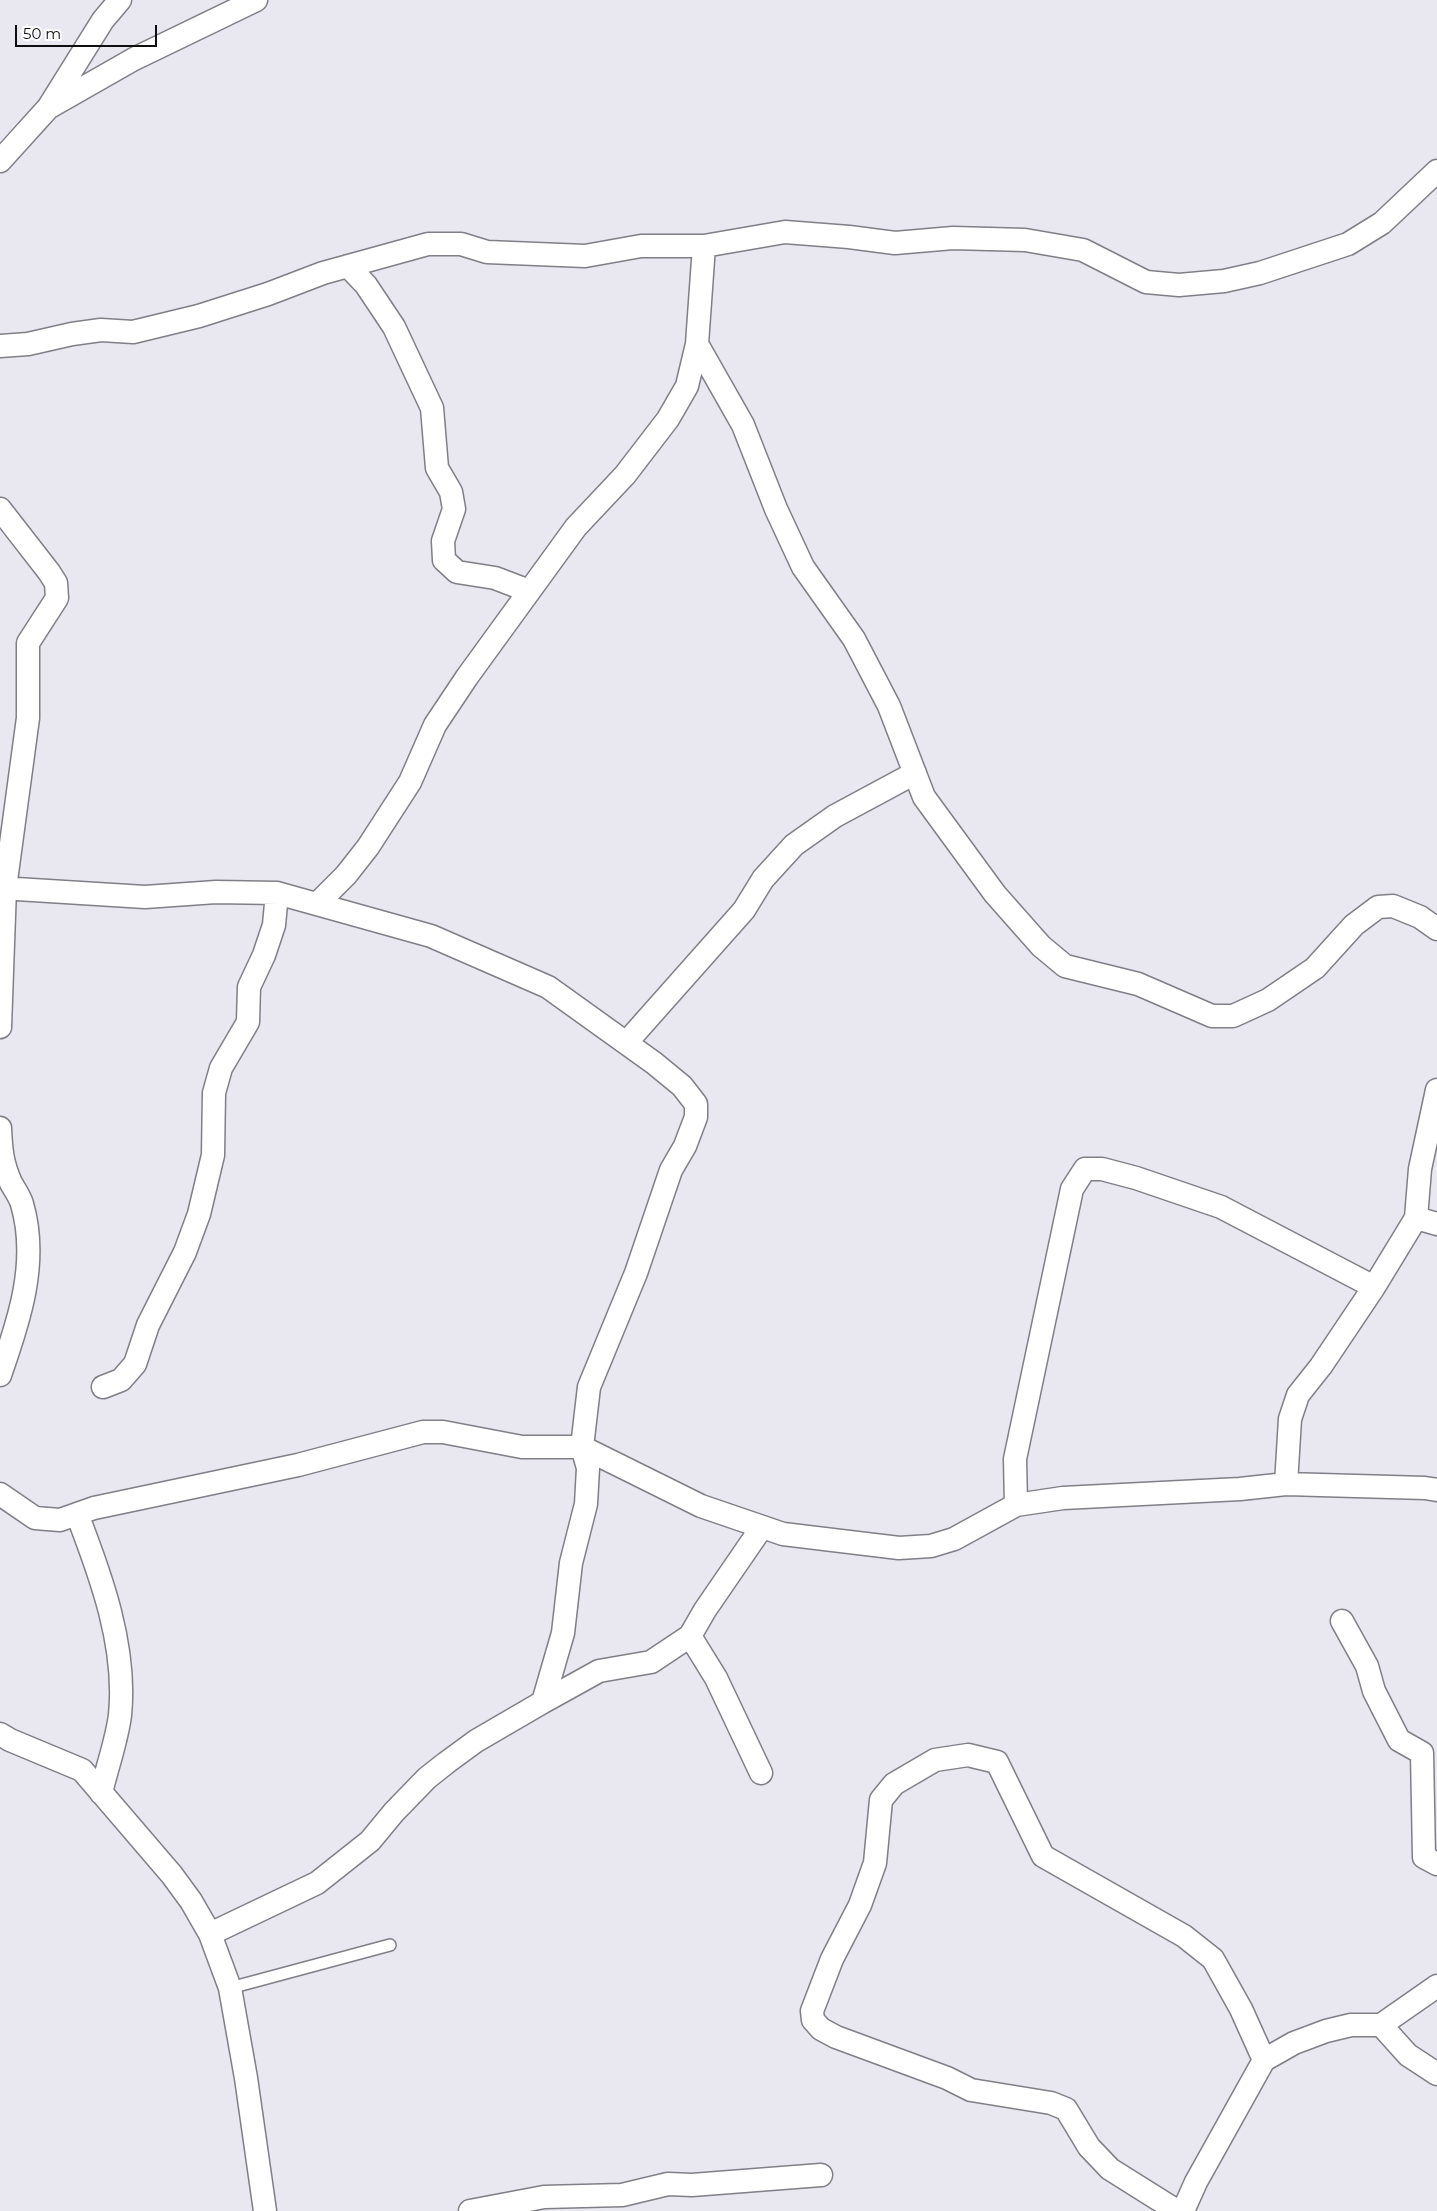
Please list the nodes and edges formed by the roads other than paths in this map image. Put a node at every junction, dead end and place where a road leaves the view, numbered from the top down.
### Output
1 (120, 0) edge
2 (256, 0) edge
3 (48, 108) junction
4 (0, 161) edge
5 (1437, 171) edge
6 (704, 246) junction
7 (348, 266) junction
8 (697, 344) junction
9 (0, 346) edge
10 (0, 509) edge
11 (529, 591) junction
12 (915, 773) junction
13 (3, 888) edge
14 (277, 893) junction
15 (318, 903) junction
16 (1437, 930) edge
17 (0, 1027) edge
18 (626, 1043) junction
19 (1437, 1090) edge
20 (0, 1128) edge
21 (1427, 1221) edge
22 (1374, 1287) junction
23 (0, 1375) edge
24 (104, 1387) dead end
25 (582, 1447) junction
26 (1286, 1484) junction
27 (1437, 1490) edge
28 (0, 1494) edge
29 (1016, 1505) junction
30 (77, 1514) junction
31 (762, 1527) junction
32 (1342, 1621) dead end
33 (690, 1636) junction
34 (543, 1702) junction
35 (0, 1734) edge
36 (761, 1773) dead end
37 (101, 1793) junction
38 (1437, 1864) edge
39 (210, 1934) junction
40 (390, 1945) dead end
41 (1437, 1986) edge
42 (230, 1988) junction
43 (1380, 2025) junction
44 (1264, 2060) junction
45 (1437, 2074) edge
46 (821, 2175) dead end
47 (265, 2211) edge
48 (470, 2211) edge
49 (1177, 2211) edge
50 (1183, 2211) edge

1 - 3 street
2 - 3 street
3 - 4 street
5 - 6 street
6 - 7 street
6 - 8 street
7 - 9 street
7 - 11 street
8 - 11 street
8 - 12 street
10 - 13 street
11 - 15 street
12 - 16 street
12 - 18 street
13 - 14 street
13 - 17 street
14 - 15 street
14 - 24 street
15 - 18 street
18 - 25 street
19 - 21 street
20 - 23 street
21 - 22 street
22 - 26 street
22 - 29 street
25 - 30 street
25 - 31 street
25 - 34 street
26 - 27 street
26 - 29 street
28 - 30 street
29 - 31 street
30 - 37 street
31 - 33 street
32 - 38 street
33 - 34 street
33 - 36 street
34 - 39 street
35 - 37 street
37 - 39 street
39 - 42 street
40 - 42 lane
41 - 43 street
42 - 47 street
43 - 44 street
43 - 45 street
44 - 49 street
44 - 50 street
46 - 48 street

